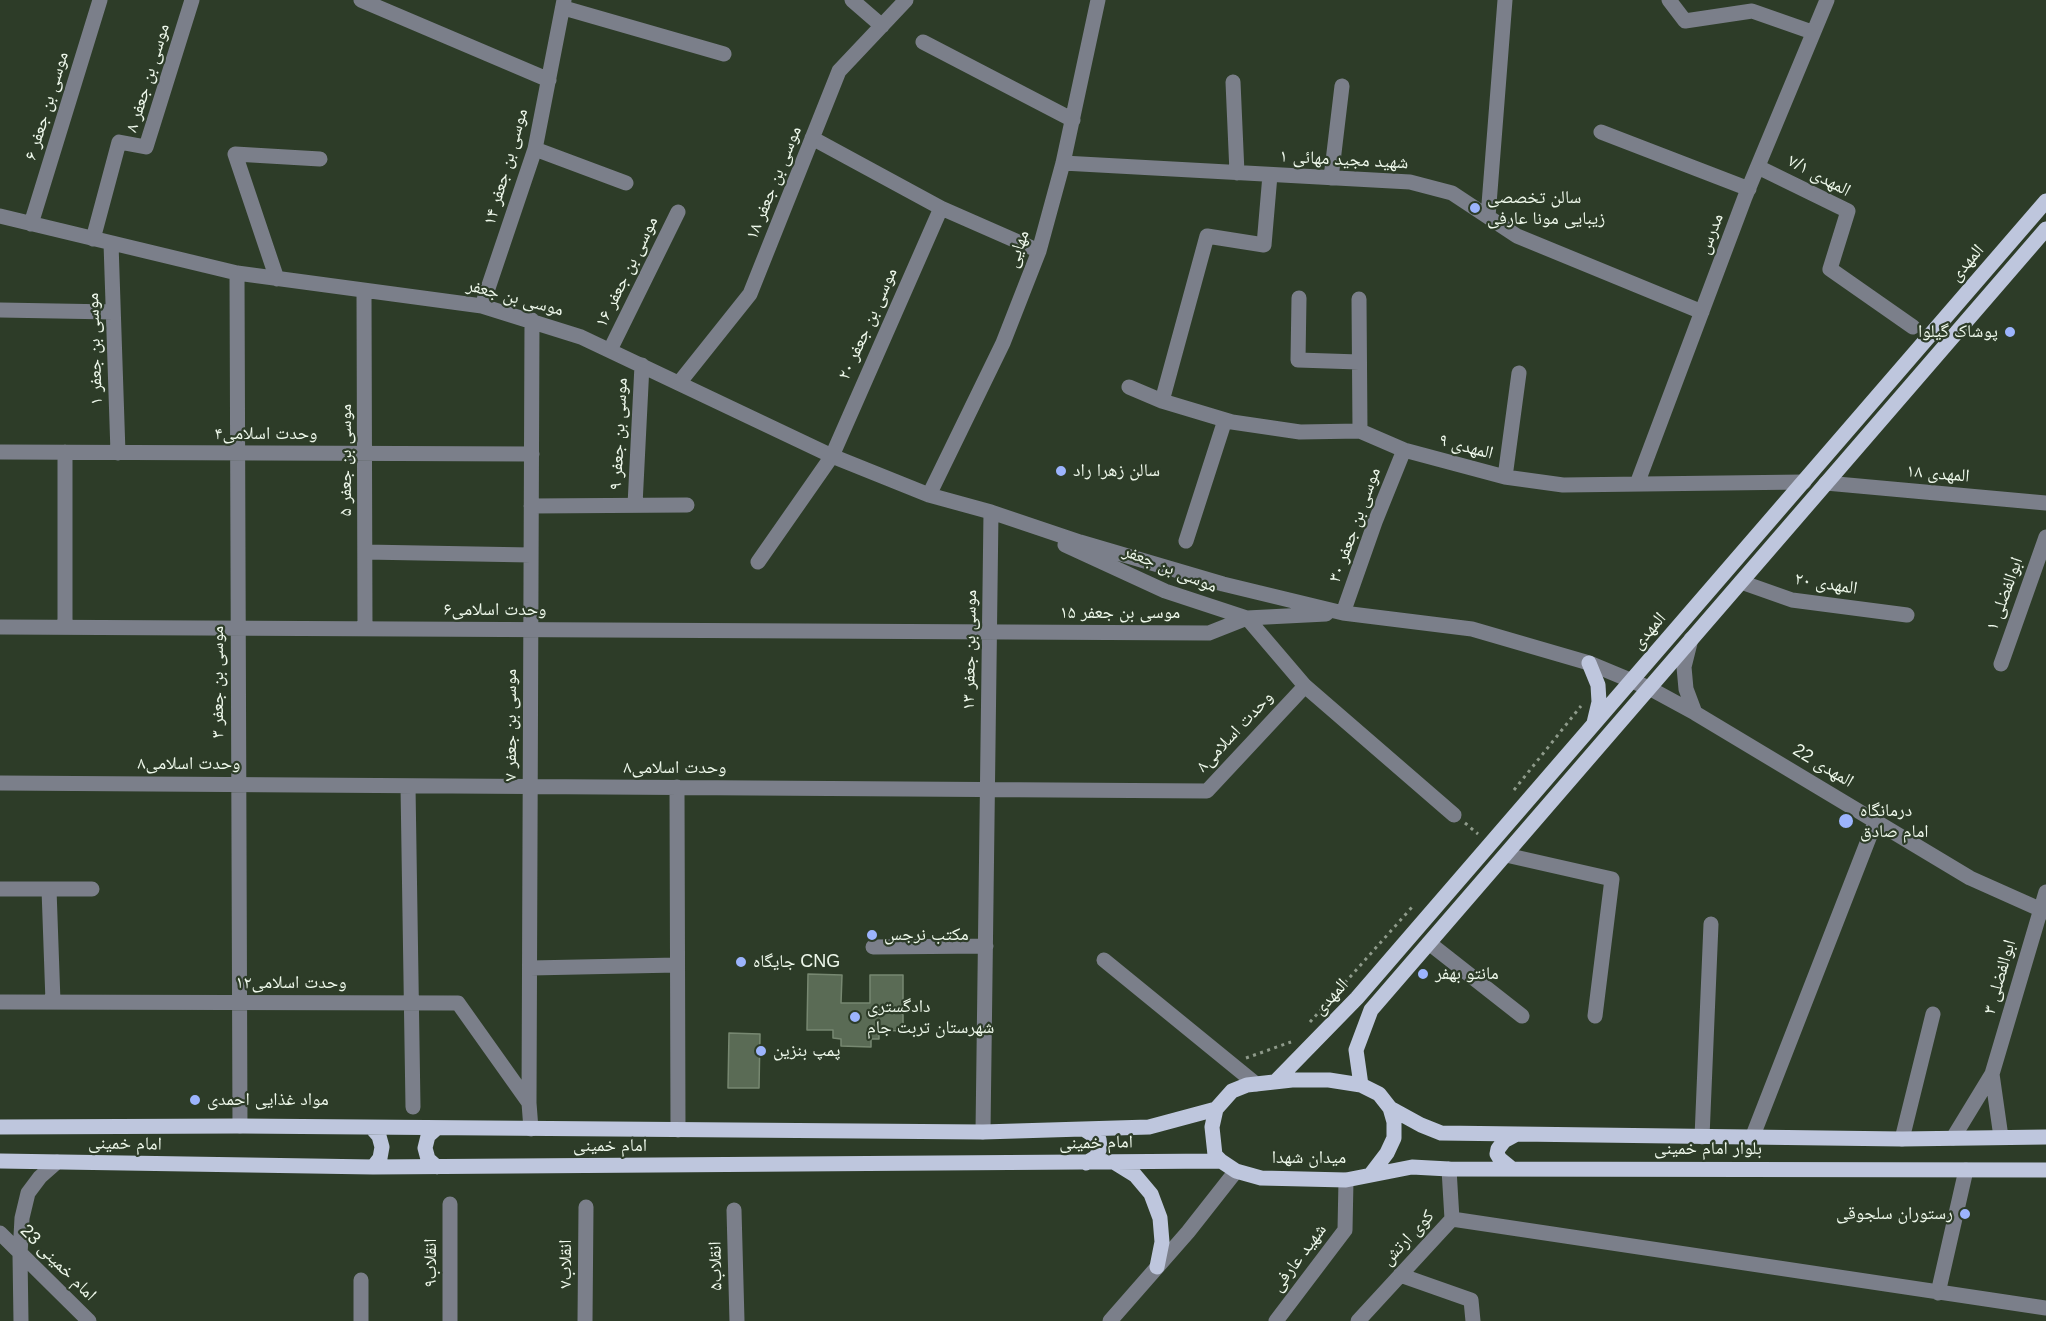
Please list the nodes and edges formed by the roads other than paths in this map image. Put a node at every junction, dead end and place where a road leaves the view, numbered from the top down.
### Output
1 (100, 0) edge
2 (192, 0) edge
3 (361, 0) edge
4 (852, 0) edge
5 (906, 0) edge
6 (1505, 0) edge
7 (1669, 0) edge
8 (1827, 0) edge
9 (1094, 2) edge
10 (564, 4) edge
11 (882, 26) junction
12 (1812, 32) junction
13 (923, 42) dead end
14 (724, 54) dead end
15 (549, 80) junction
16 (1233, 82) dead end
17 (1342, 86) dead end
18 (1073, 120) junction
19 (1601, 132) dead end
20 (812, 138) junction
21 (535, 149) junction
22 (320, 159) dead end
23 (1063, 163) junction
24 (1758, 166) junction
25 (1237, 173) junction
26 (1270, 175) junction
27 (1330, 178) junction
28 (626, 183) dead end
29 (1749, 189) junction
30 (2046, 201) edge
31 (940, 208) junction
32 (678, 212) dead end
33 (0, 216) edge
34 (1488, 217) junction
35 (31, 224) junction
36 (2046, 229) edge
37 (93, 239) junction
38 (111, 243) junction
39 (1040, 251) junction
40 (1996, 260) junction
41 (2009, 271) junction
42 (237, 273) junction
43 (277, 279) junction
44 (364, 291) junction
45 (1299, 298) dead end
46 (1359, 299) dead end
47 (1960, 302) junction
48 (482, 306) junction
49 (0, 310) edge
50 (113, 312) junction
51 (1702, 312) junction
52 (1973, 314) junction
53 (532, 320) junction
54 (1913, 327) dead end
55 (610, 350) junction
56 (1359, 362) junction
57 (642, 365) junction
58 (1519, 373) dead end
59 (679, 383) junction
60 (1129, 387) dead end
61 (1162, 401) junction
62 (1225, 420) junction
63 (1360, 432) junction
64 (1404, 450) junction
65 (0, 452) edge
66 (65, 452) junction
67 (118, 453) junction
68 (238, 453) junction
69 (365, 453) junction
70 (532, 454) junction
71 (832, 456) junction
72 (1505, 477) junction
73 (1804, 482) junction
74 (1826, 483) junction
75 (1637, 484) junction
76 (929, 495) junction
77 (2046, 503) edge
78 (687, 505) dead end
79 (531, 506) junction
80 (635, 506) junction
81 (991, 512) junction
82 (2046, 537) edge
83 (1186, 541) dead end
84 (365, 552) junction
85 (531, 555) junction
86 (758, 562) dead end
87 (1741, 582) junction
88 (1343, 613) junction
89 (1906, 615) dead end
90 (1247, 618) junction
91 (0, 627) edge
92 (65, 627) junction
93 (238, 628) junction
94 (365, 629) junction
95 (530, 630) junction
96 (990, 632) junction
97 (1691, 639) junction
98 (1589, 663) junction
99 (2001, 664) dead end
100 (1633, 680) junction
101 (1305, 686) junction
102 (1649, 688) junction
103 (1695, 713) junction
104 (1593, 725) junction
105 (0, 783) edge
106 (238, 784) junction
107 (408, 786) junction
108 (530, 786) junction
109 (677, 787) junction
110 (988, 789) junction
111 (1454, 815) road end
112 (1876, 820) junction
113 (1506, 855) junction
114 (0, 889) edge
115 (49, 889) junction
116 (92, 889) dead end
117 (2046, 892) edge
118 (2043, 911) edge
119 (1711, 924) dead end
120 (1429, 944) junction
121 (986, 946) junction
122 (873, 947) dead end
123 (1104, 960) dead end
124 (677, 964) junction
125 (530, 968) junction
126 (0, 1002) edge
127 (53, 1002) junction
128 (239, 1002) junction
129 (411, 1002) junction
130 (1934, 1014) dead end
131 (1522, 1016) dead end
132 (1595, 1016) dead end
133 (1992, 1074) junction
134 (1276, 1081) junction
135 (1256, 1084) junction
136 (1361, 1084) junction
137 (529, 1103) junction
138 (413, 1107) dead end
139 (1216, 1108) junction
140 (1390, 1108) junction
141 (240, 1126) junction
142 (0, 1127) edge
143 (372, 1128) junction
144 (436, 1128) junction
145 (531, 1130) junction
146 (678, 1130) junction
147 (1085, 1130) junction
148 (983, 1132) junction
149 (1515, 1135) junction
150 (1702, 1137) junction
151 (2001, 1137) junction
152 (2046, 1137) edge
153 (1752, 1138) junction
154 (1953, 1138) junction
155 (1902, 1139) junction
156 (0, 1161) edge
157 (1221, 1161) junction
158 (57, 1162) junction
159 (1114, 1162) junction
160 (1086, 1163) junction
161 (373, 1167) junction
162 (437, 1167) junction
163 (1511, 1168) junction
164 (1449, 1169) junction
165 (1966, 1170) junction
166 (2046, 1170) edge
167 (1236, 1171) junction
168 (1371, 1174) junction
169 (1346, 1180) junction
170 (450, 1204) dead end
171 (586, 1207) dead end
172 (734, 1210) dead end
173 (1452, 1219) junction
174 (0, 1233) edge
175 (20, 1255) junction
176 (1157, 1267) junction
177 (1400, 1275) junction
178 (361, 1280) dead end
179 (1938, 1293) junction
180 (2046, 1308) edge
181 (21, 1321) edge
182 (89, 1321) edge
183 (361, 1321) edge
184 (450, 1321) edge
185 (585, 1321) edge
186 (737, 1321) edge
187 (1110, 1321) edge
188 (1276, 1321) edge
189 (1358, 1321) edge
190 (1473, 1321) edge

1 - 35 street, موسی بن جعفر ۶
2 - 37 street, موسی بن جعفر ۸
3 - 15 street
4 - 11 street
5 - 11 street, موسی بن جعفر ۱۸
6 - 34 street
7 - 12 street
8 - 12 street, مدرس
9 - 18 street, مهایی
10 - 14 street
10 - 15 street, موسی بن جعفر ۱۴
11 - 20 street, موسی بن جعفر ۱۸
12 - 24 street, مدرس
13 - 18 street
15 - 21 street, موسی بن جعفر ۱۴
16 - 25 street
17 - 27 street
18 - 23 street, مهایی
19 - 29 street
20 - 31 street
20 - 59 street, موسی بن جعفر ۱۸
21 - 28 street
21 - 48 street, موسی بن جعفر ۱۴
22 - 43 street
23 - 25 street, شهید مجید مهائی ۱
23 - 39 street, مهایی
24 - 29 street, مدرس
24 - 54 street, المهدی ۷/۱
25 - 26 street, شهید مجید مهائی ۱
26 - 27 street, شهید مجید مهائی ۱
26 - 61 street
27 - 34 street, شهید مجید مهائی ۱
29 - 51 street, مدرس
30 - 40 main road, المهدی
31 - 39 street
31 - 71 street, موسی بن جعفر ۲۰
32 - 55 street, موسی بن جعفر ۱۶
33 - 35 street, موسی بن جعفر
34 - 51 street, شهید مجید مهائی ۱
35 - 37 street, موسی بن جعفر
36 - 41 main road, المهدی
37 - 38 street, موسی بن جعفر
38 - 42 street, موسی بن جعفر
38 - 50 street, موسی بن جعفر ۱
39 - 76 street, مهایی
40 - 41 main road
40 - 47 main road, المهدی
41 - 52 main road, المهدی
42 - 43 street, موسی بن جعفر
42 - 68 street, موسی بن جعفر ۳
43 - 44 street, موسی بن جعفر
44 - 48 street, موسی بن جعفر
44 - 69 street, موسی بن جعفر ۵
45 - 56 street
46 - 56 street
47 - 52 main road
47 - 73 main road, المهدی
48 - 53 street, موسی بن جعفر
49 - 50 street
50 - 67 street, موسی بن جعفر ۱
51 - 75 street, مدرس
52 - 74 main road, المهدی
53 - 55 street, موسی بن جعفر
53 - 70 street, موسی بن جعفر ۷
55 - 57 street, موسی بن جعفر
56 - 63 street
57 - 59 street, موسی بن جعفر
57 - 80 street, موسی بن جعفر ۹
58 - 72 street
59 - 71 street, موسی بن جعفر
60 - 61 street, المهدی ۹
61 - 62 street, المهدی ۹
62 - 63 street, المهدی ۹
62 - 83 street
63 - 64 street, المهدی ۹
64 - 72 street, المهدی ۹
64 - 88 street, موسی بن جعفر ۳۰
65 - 66 street, وحدت اسلامی۴
66 - 67 street, وحدت اسلامی۴
66 - 92 street
67 - 68 street, وحدت اسلامی۴
68 - 69 street, وحدت اسلامی۴
68 - 93 street, موسی بن جعفر ۳
69 - 70 street, وحدت اسلامی۴
69 - 84 street, موسی بن جعفر ۵
70 - 79 street, موسی بن جعفر ۷
71 - 76 street, موسی بن جعفر
71 - 86 street, موسی بن جعفر ۲۰
72 - 75 street, المهدی ۹
73 - 75 street, المهدی ۹
73 - 100 main road, المهدی
74 - 77 street, المهدی ۱۸
74 - 87 main road, المهدی
76 - 81 street, موسی بن جعفر
78 - 80 street
79 - 80 street
79 - 85 street, موسی بن جعفر ۷
81 - 88 street, موسی بن جعفر
81 - 90 street, موسی بن جعفر
81 - 96 street, موسی بن جعفر ۱۳
82 - 99 street, ابوالفضلی ۱
84 - 85 street
84 - 94 street, موسی بن جعفر ۵
85 - 95 street, موسی بن جعفر ۷
87 - 89 street, المهدی ۲۰
87 - 97 main road, المهدی
88 - 90 street, موسی بن جعفر
88 - 98 street, موسی بن جعفر
90 - 96 street, موسی بن جعفر ۱۵
90 - 101 street
91 - 92 street, وحدت اسلامی۶
92 - 93 street, وحدت اسلامی۶
93 - 94 street, وحدت اسلامی۶
93 - 106 street, موسی بن جعفر ۳
94 - 95 street, وحدت اسلامی۶
95 - 96 street, وحدت اسلامی۶
95 - 108 street, موسی بن جعفر ۷
96 - 110 street, موسی بن جعفر ۱۳
97 - 102 main road, المهدی
97 - 103 street
98 - 100 street, موسی بن جعفر
98 - 104 main road
100 - 102 street, موسی بن جعفر
100 - 104 main road, المهدی
101 - 110 street, وحدت اسلامی۸
101 - 111 street
102 - 103 street, المهدی 22
102 - 113 main road, المهدی
103 - 112 street, المهدی 22
104 - 134 main road, المهدی
105 - 106 street, وحدت اسلامی۸
106 - 107 street, وحدت اسلامی۸
106 - 128 street, موسی بن جعفر ۳
107 - 108 street, وحدت اسلامی۸
107 - 129 street
108 - 109 street, وحدت اسلامی۸
108 - 125 street, موسی بن جعفر ۷
109 - 110 street, وحدت اسلامی۸
109 - 124 street
110 - 121 street, موسی بن جعفر ۱۳
112 - 118 street, المهدی 22
112 - 153 street
113 - 120 main road, المهدی
113 - 132 street
114 - 115 street
115 - 116 street
115 - 127 street
117 - 118 street, ابوالفضلی ۳
118 - 133 street, ابوالفضلی ۳
119 - 150 street
120 - 131 street
120 - 136 main road, المهدی
121 - 122 street
121 - 148 street, موسی بن جعفر ۱۳
123 - 135 street
124 - 125 street
124 - 146 street
125 - 137 street, موسی بن جعفر ۷
126 - 127 street, وحدت اسلامی۱۲
127 - 128 street, وحدت اسلامی۱۲
128 - 129 street, وحدت اسلامی۱۲
128 - 141 street, موسی بن جعفر ۳
129 - 137 street, وحدت اسلامی۱۲
129 - 138 street
130 - 155 street
133 - 151 street
133 - 154 street
134 - 135 main road
134 - 136 main road
135 - 139 main road
136 - 140 main road
137 - 145 street, موسی بن جعفر ۷
139 - 147 main road, امام خمینی
139 - 157 main road
140 - 149 main road, بلوار امام خمینی
140 - 168 main road, میدان شهدا
141 - 142 main road, امام خمینی
141 - 143 main road, امام خمینی
143 - 144 main road, امام خمینی
143 - 161 main road
144 - 145 main road, امام خمینی
144 - 162 main road
145 - 146 main road, امام خمینی
146 - 148 main road, امام خمینی
147 - 148 main road, امام خمینی
147 - 160 main road
149 - 150 main road, بلوار امام خمینی
149 - 163 main road
150 - 153 main road, بلوار امام خمینی
151 - 152 main road, بلوار امام خمینی
151 - 154 main road, بلوار امام خمینی
153 - 155 main road, بلوار امام خمینی
154 - 155 main road, بلوار امام خمینی
156 - 158 main road, امام خمینی
157 - 159 main road, امام خمینی
157 - 167 main road, میدان شهدا
158 - 161 main road, امام خمینی
158 - 175 street
159 - 160 main road, امام خمینی
159 - 176 main road
160 - 162 main road, امام خمینی
161 - 162 main road, امام خمینی
163 - 164 main road, بلوار امام خمینی
163 - 165 main road, بلوار امام خمینی
164 - 168 main road, بلوار امام خمینی
164 - 173 street, کوی ارتش
165 - 166 main road, بلوار امام خمینی
165 - 179 street
167 - 169 main road, میدان شهدا
167 - 176 street
168 - 169 main road, میدان شهدا
169 - 188 street, شهید عارفی
170 - 184 street, انقلاب۹
171 - 185 street, انقلاب۷
172 - 186 street, انقلاب۵
173 - 177 street, کوی ارتش
173 - 179 street
174 - 175 street, امام خمینی 23
175 - 181 street
175 - 182 street, امام خمینی 23
176 - 187 street
177 - 189 street, کوی ارتش
177 - 190 street
178 - 183 street
179 - 180 street

